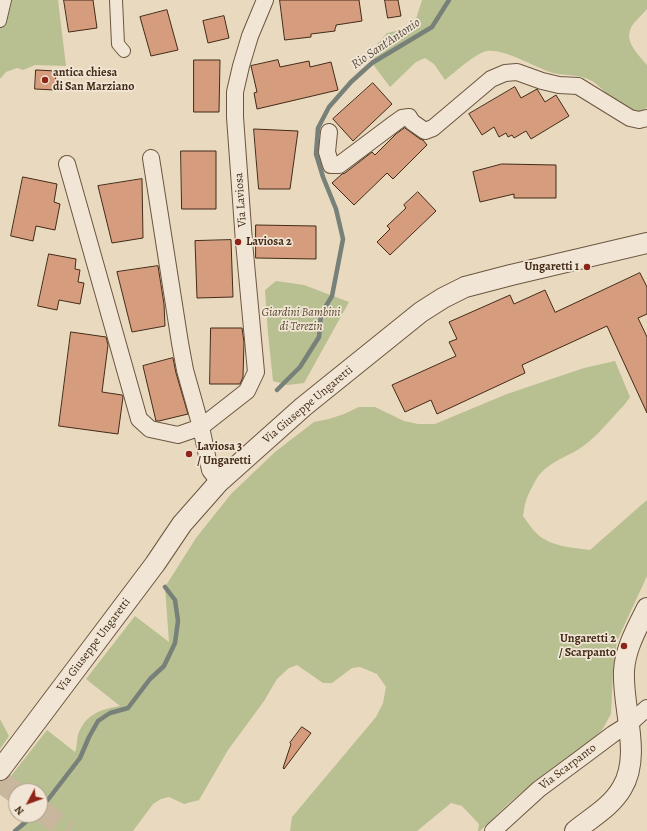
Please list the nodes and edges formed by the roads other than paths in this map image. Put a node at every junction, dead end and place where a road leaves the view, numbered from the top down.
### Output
1 (4, 0) edge
2 (116, 0) edge
3 (265, 0) edge
4 (0, 21) edge
5 (124, 51) dead end
6 (647, 118) edge
7 (329, 132) dead end
8 (151, 158) dead end
9 (67, 164) dead end
10 (647, 243) edge
11 (201, 428) junction
12 (219, 482) junction
13 (647, 608) edge
14 (647, 708) edge
15 (629, 724) junction
16 (0, 770) edge
17 (493, 831) edge
18 (575, 831) edge

1 - 4 street
2 - 5 street
3 - 11 street, Via Laviosa
6 - 7 street
8 - 11 street
9 - 11 street, Via Laviosa
10 - 12 street, Via Giuseppe Ungaretti
11 - 12 street
12 - 16 street, Via Giuseppe Ungaretti
13 - 15 street
14 - 15 street, Via Scarpanto
15 - 17 street, Via Scarpanto
15 - 18 street

